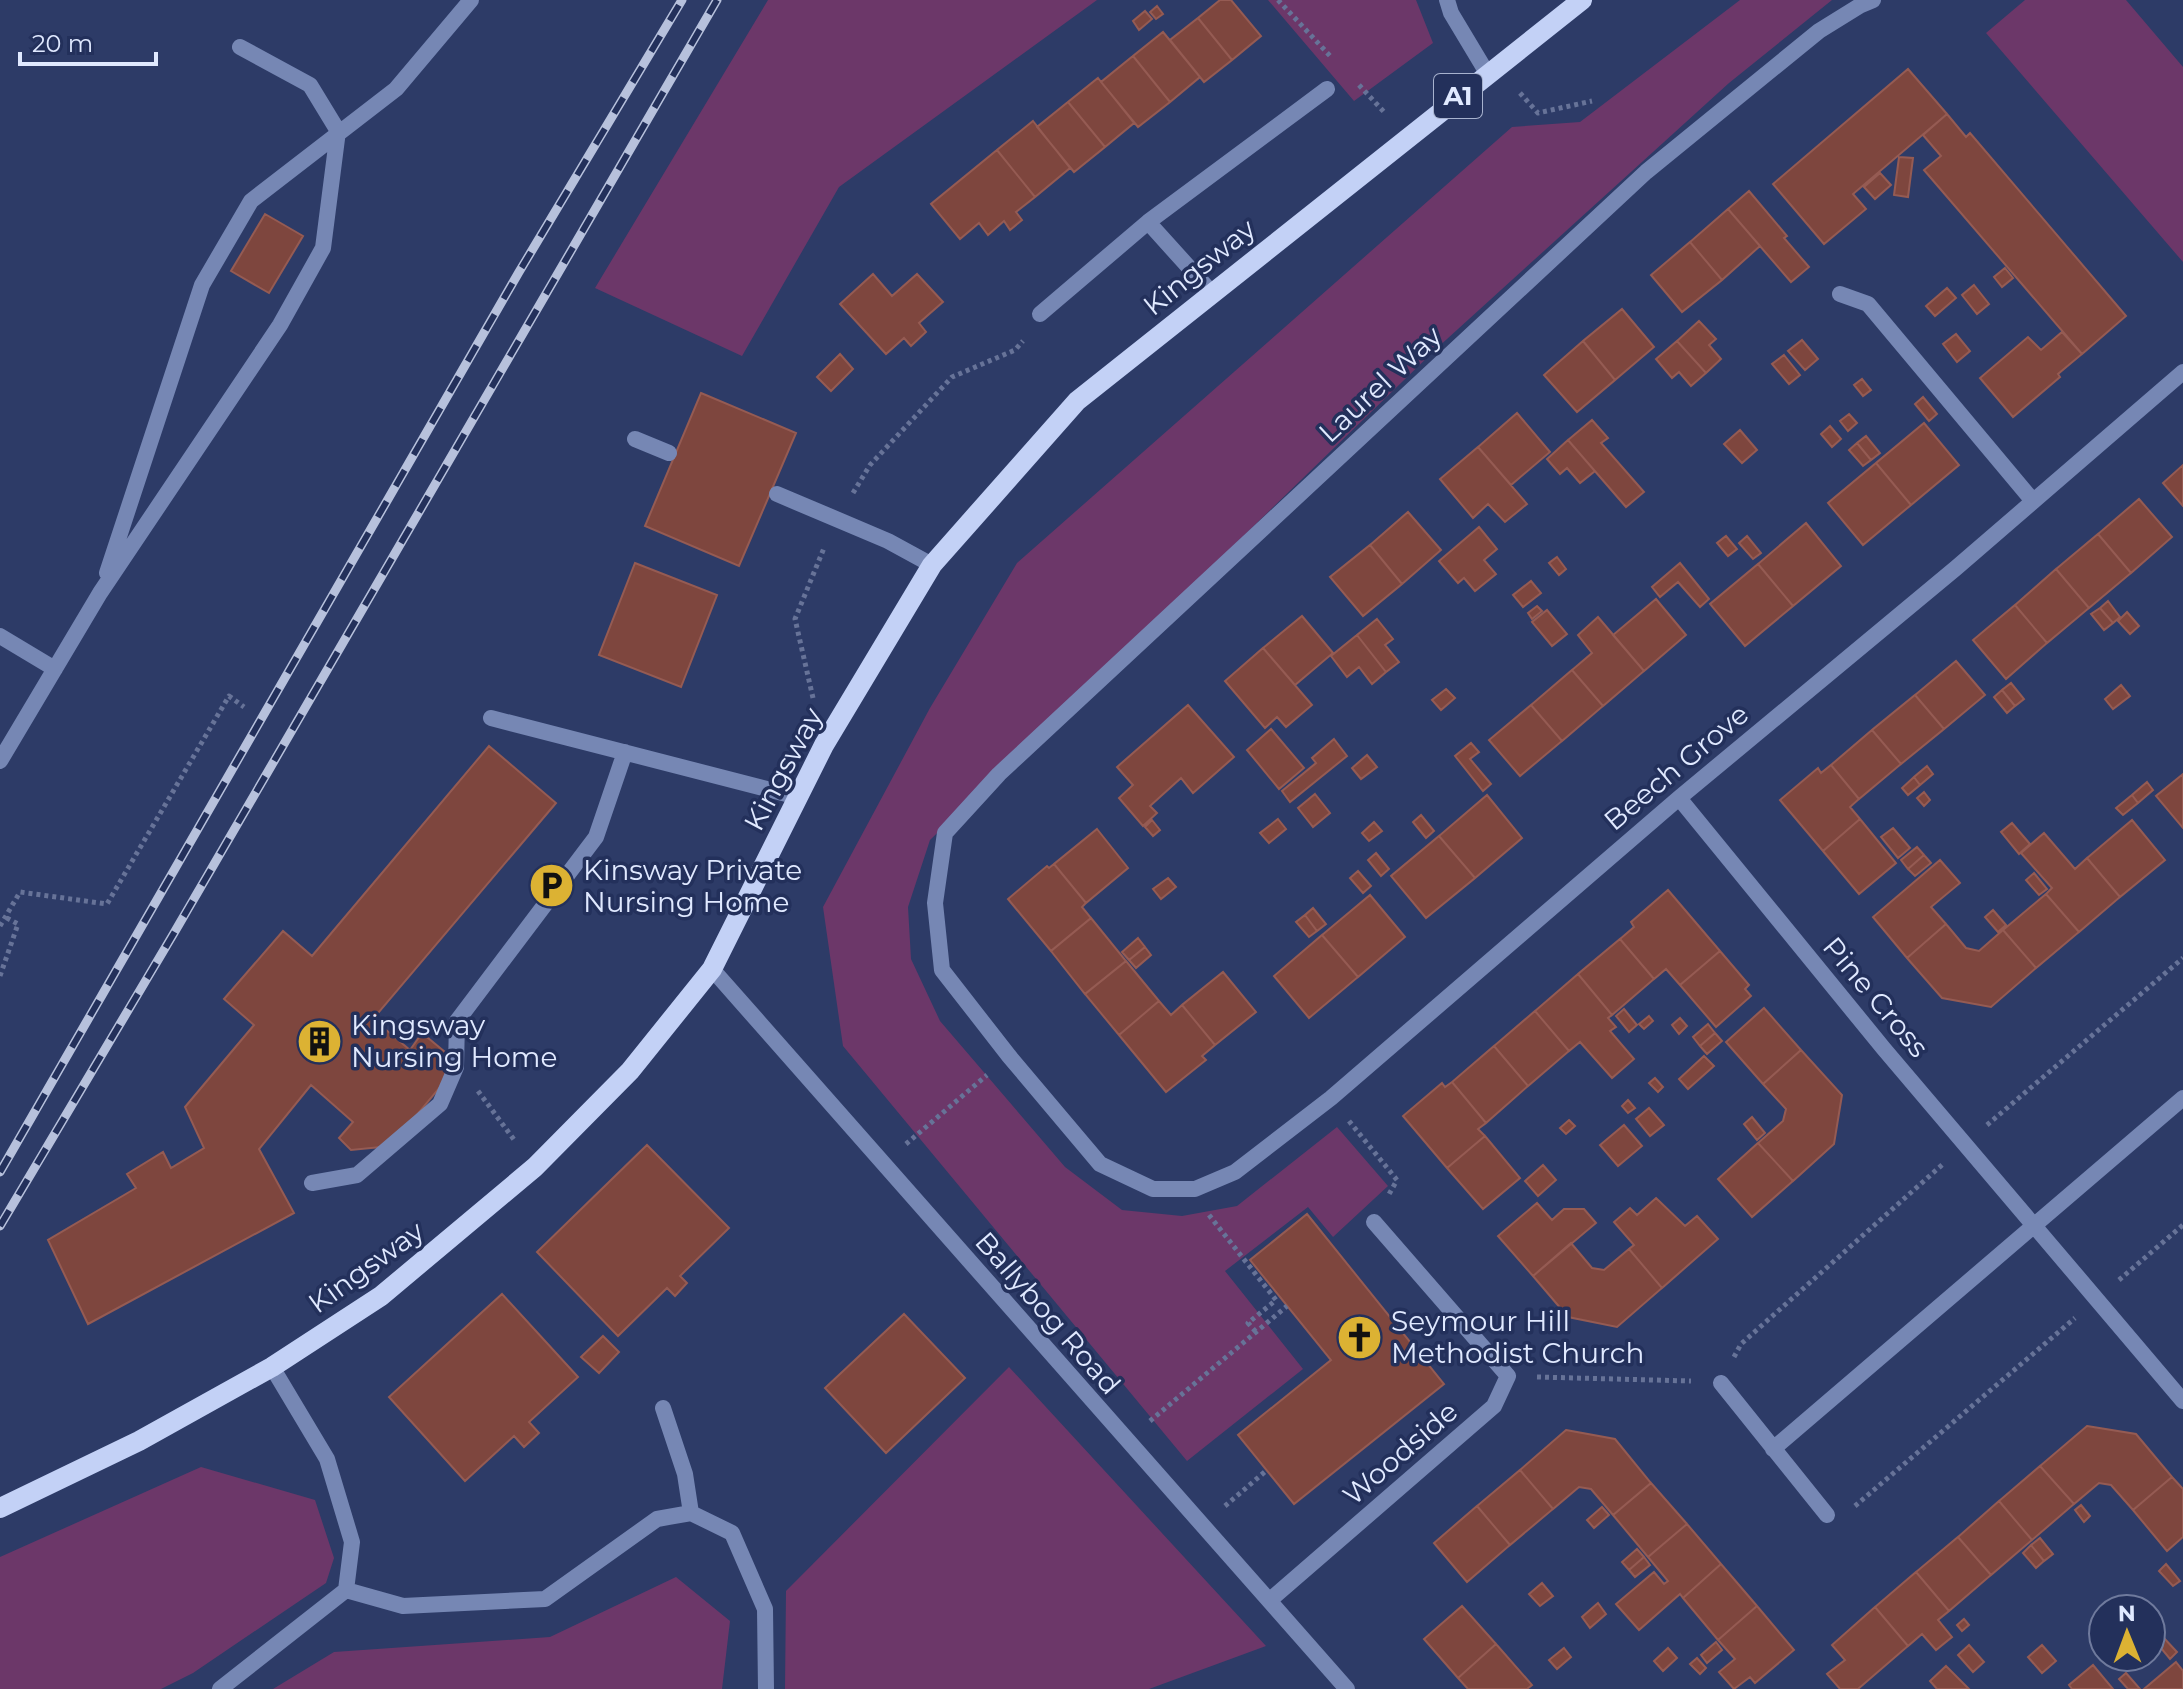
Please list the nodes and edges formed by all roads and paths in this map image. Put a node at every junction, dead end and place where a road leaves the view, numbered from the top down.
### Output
1 (471, 0) edge
2 (1447, 0) edge
3 (1582, 0) edge
4 (1873, 0) edge
5 (240, 47) dead end
6 (1492, 69) junction
7 (1327, 89) dead end
8 (1592, 101) dead end
9 (338, 131) junction
10 (1148, 222) junction
11 (1212, 293) junction
12 (1840, 294) dead end
13 (1040, 314) dead end
14 (2183, 372) edge
15 (635, 439) dead end
16 (669, 453) dead end
17 (777, 494) dead end
18 (2033, 501) junction
19 (932, 565) junction
20 (100, 593) junction
21 (0, 636) edge
22 (55, 669) junction
23 (244, 707) dead end
24 (491, 718) dead end
25 (625, 752) junction
26 (0, 761) edge
27 (798, 797) junction
28 (1679, 798) junction
29 (5, 917) junction
30 (0, 926) edge
31 (2183, 958) edge
32 (712, 969) junction
33 (0, 976) edge
34 (1009, 1056) junction
35 (456, 1067) junction
36 (1331, 1098) junction
37 (2183, 1098) edge
38 (1966, 1144) junction
39 (883, 1163) junction
40 (535, 1167) junction
41 (312, 1183) dead end
42 (1195, 1189) junction
43 (1374, 1222) joint
44 (2183, 1225) edge
45 (2036, 1226) junction
46 (2097, 1299) junction
47 (1287, 1306) dead end
48 (1256, 1332) junction
49 (272, 1367) junction
50 (1508, 1376) junction
51 (1721, 1383) junction
52 (2183, 1401) edge
53 (663, 1408) dead end
54 (1126, 1441) junction
55 (1773, 1449) junction
56 (1267, 1470) dead end
57 (0, 1508) edge
58 (691, 1513) junction
59 (1827, 1515) joint
60 (1201, 1526) junction
61 (346, 1590) junction
62 (1270, 1600) junction
63 (220, 1689) edge
64 (766, 1689) edge
65 (1347, 1689) edge

1 - 9 street
2 - 6 street
3 - 6 main road, Kingsway / A1
4 - 34 street, Laurel Way
5 - 9 street
6 - 8 path
6 - 11 main road, Kingsway / A1
7 - 10 street
9 - 20 street
9 - 20 street
10 - 11 street
10 - 13 street
11 - 19 main road, Kingsway / A1
12 - 18 street
14 - 18 street, Beech Grove
15 - 16 street
17 - 19 street
18 - 28 street, Beech Grove
19 - 27 main road, Kingsway / A1
20 - 22 street
21 - 22 street
22 - 26 street
23 - 29 path
24 - 25 street
25 - 27 street
25 - 35 street
27 - 32 main road, Kingsway / A1
28 - 36 street, Beech Grove
28 - 38 street, Pine Cross
29 - 30 path
29 - 33 path
31 - 38 path
32 - 39 street, Ballybog Road
32 - 40 main road, Kingsway / A1
34 - 39 path
34 - 42 street
35 - 40 path
35 - 41 street
36 - 42 street, Beech Grove
36 - 43 path
37 - 45 street
38 - 45 street, Pine Cross
38 - 51 path
39 - 54 street, Ballybog Road
40 - 49 main road, Kingsway / A1
42 - 48 path
43 - 50 street
44 - 46 path
45 - 46 street, Pine Cross
45 - 55 street
46 - 52 street, Pine Cross
46 - 59 path
47 - 48 path
48 - 54 path
49 - 57 main road, Kingsway / A1
49 - 61 street
50 - 51 path
50 - 62 street, Woodside
51 - 55 street
53 - 58 street
54 - 60 street, Ballybog Road
55 - 59 street
56 - 60 path
58 - 61 street
58 - 64 street
60 - 62 street, Ballybog Road
61 - 63 street
62 - 65 street, Ballybog Road

